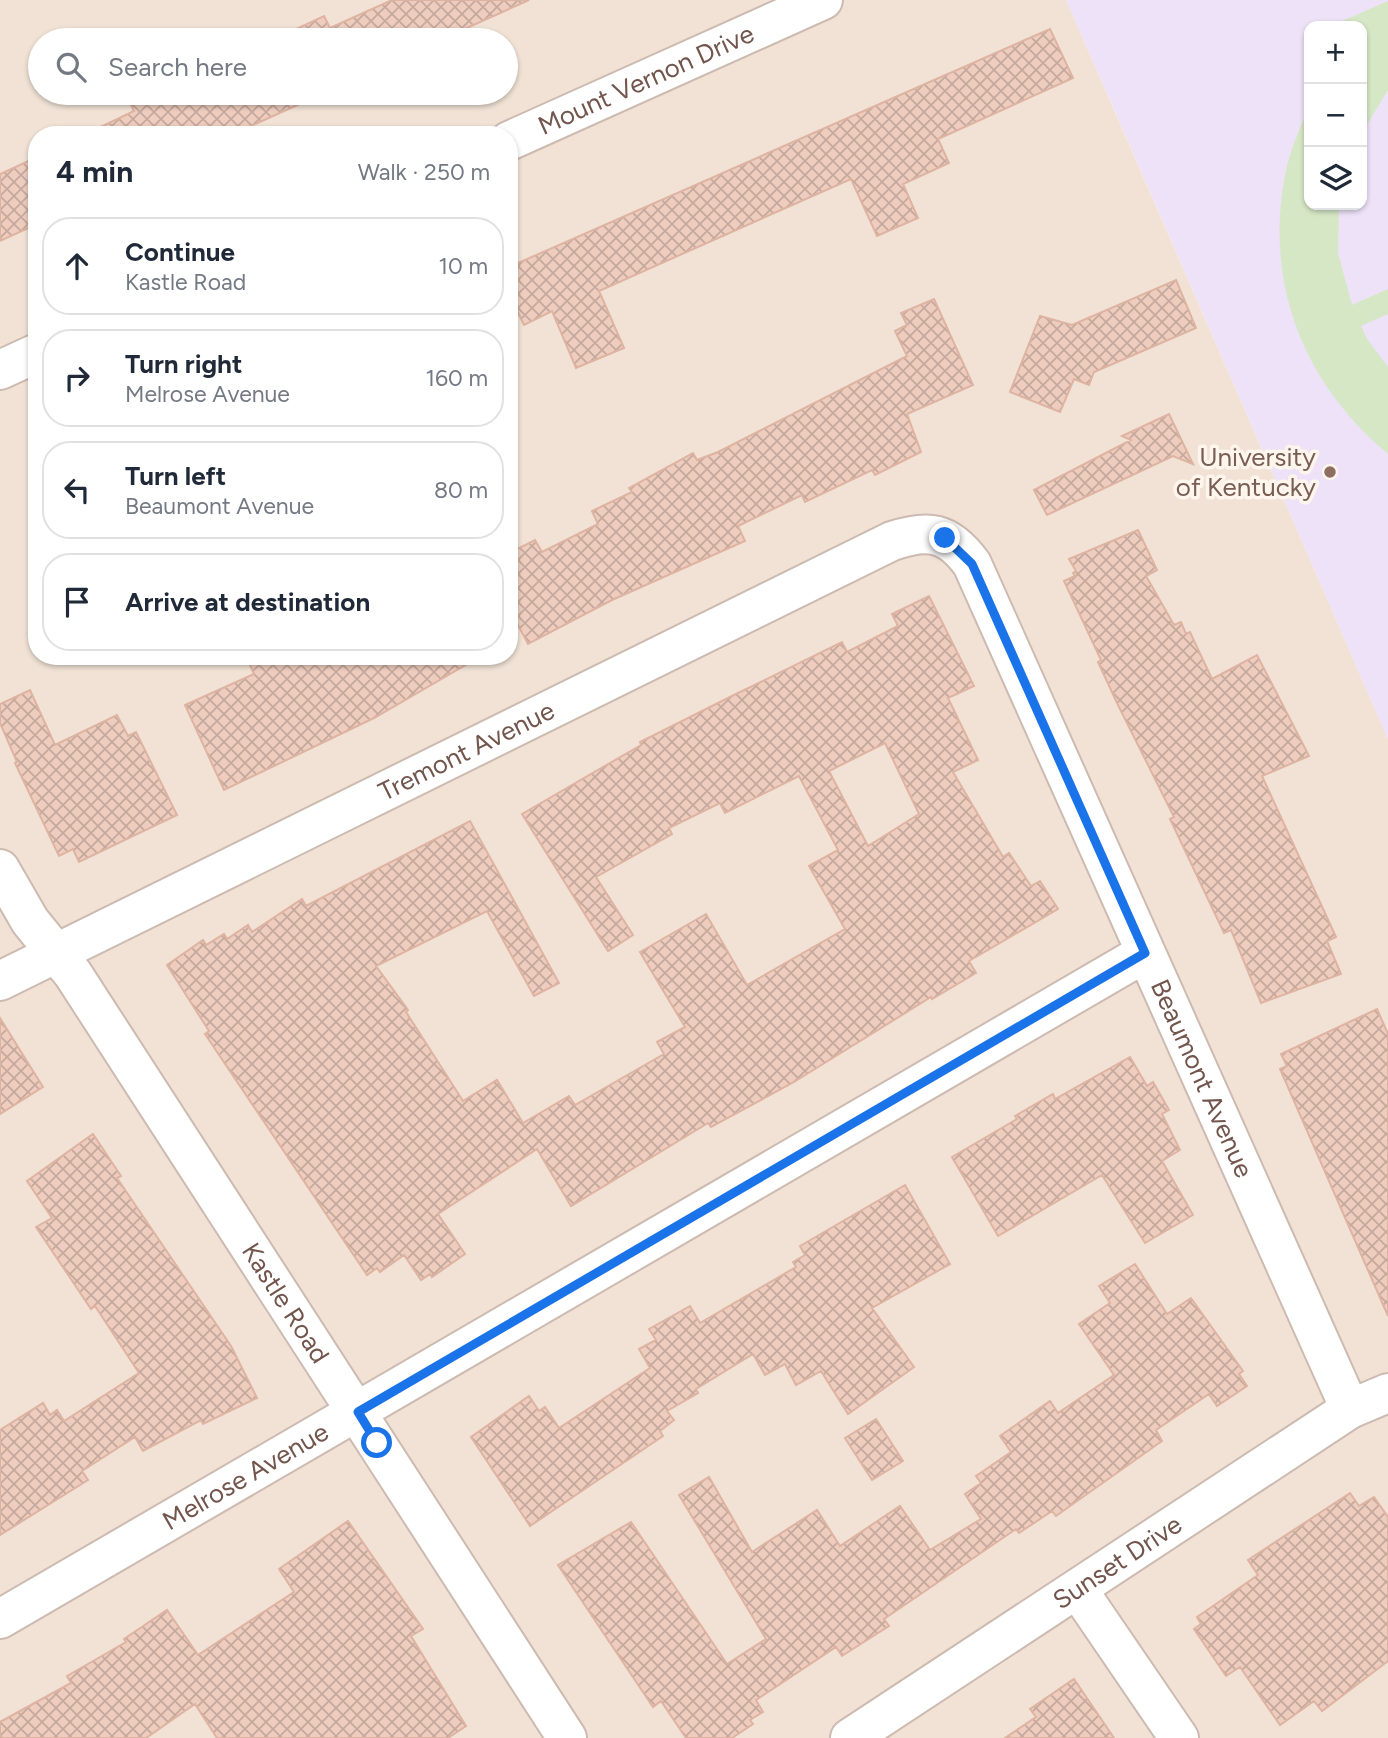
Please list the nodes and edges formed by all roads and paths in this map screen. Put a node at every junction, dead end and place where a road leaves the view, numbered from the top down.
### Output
1 (823, 0) edge
2 (518, 137) edge
3 (28, 357) edge
4 (0, 370) edge
5 (934, 534) joint
6 (0, 869) edge
7 (55, 952) junction
8 (1145, 953) junction
9 (0, 981) edge
10 (1388, 1393) edge
11 (1350, 1409) junction
12 (358, 1412) junction
13 (1078, 1590) junction
14 (0, 1619) edge
15 (567, 1738) edge
16 (850, 1738) edge
17 (1179, 1738) edge

1 - 2 street, Mount Vernon Drive
3 - 4 street
5 - 7 street, Tremont Avenue
5 - 8 street, Beaumont Avenue
6 - 7 street, Kastle Road
7 - 9 street, Tremont Avenue
7 - 12 street, Kastle Road
8 - 11 street, Beaumont Avenue
8 - 12 street, Melrose Avenue
10 - 11 street, Sunset Drive
11 - 13 street, Sunset Drive
12 - 14 street, Melrose Avenue
12 - 15 street, Kastle Road
13 - 16 street, Sunset Drive
13 - 17 street

